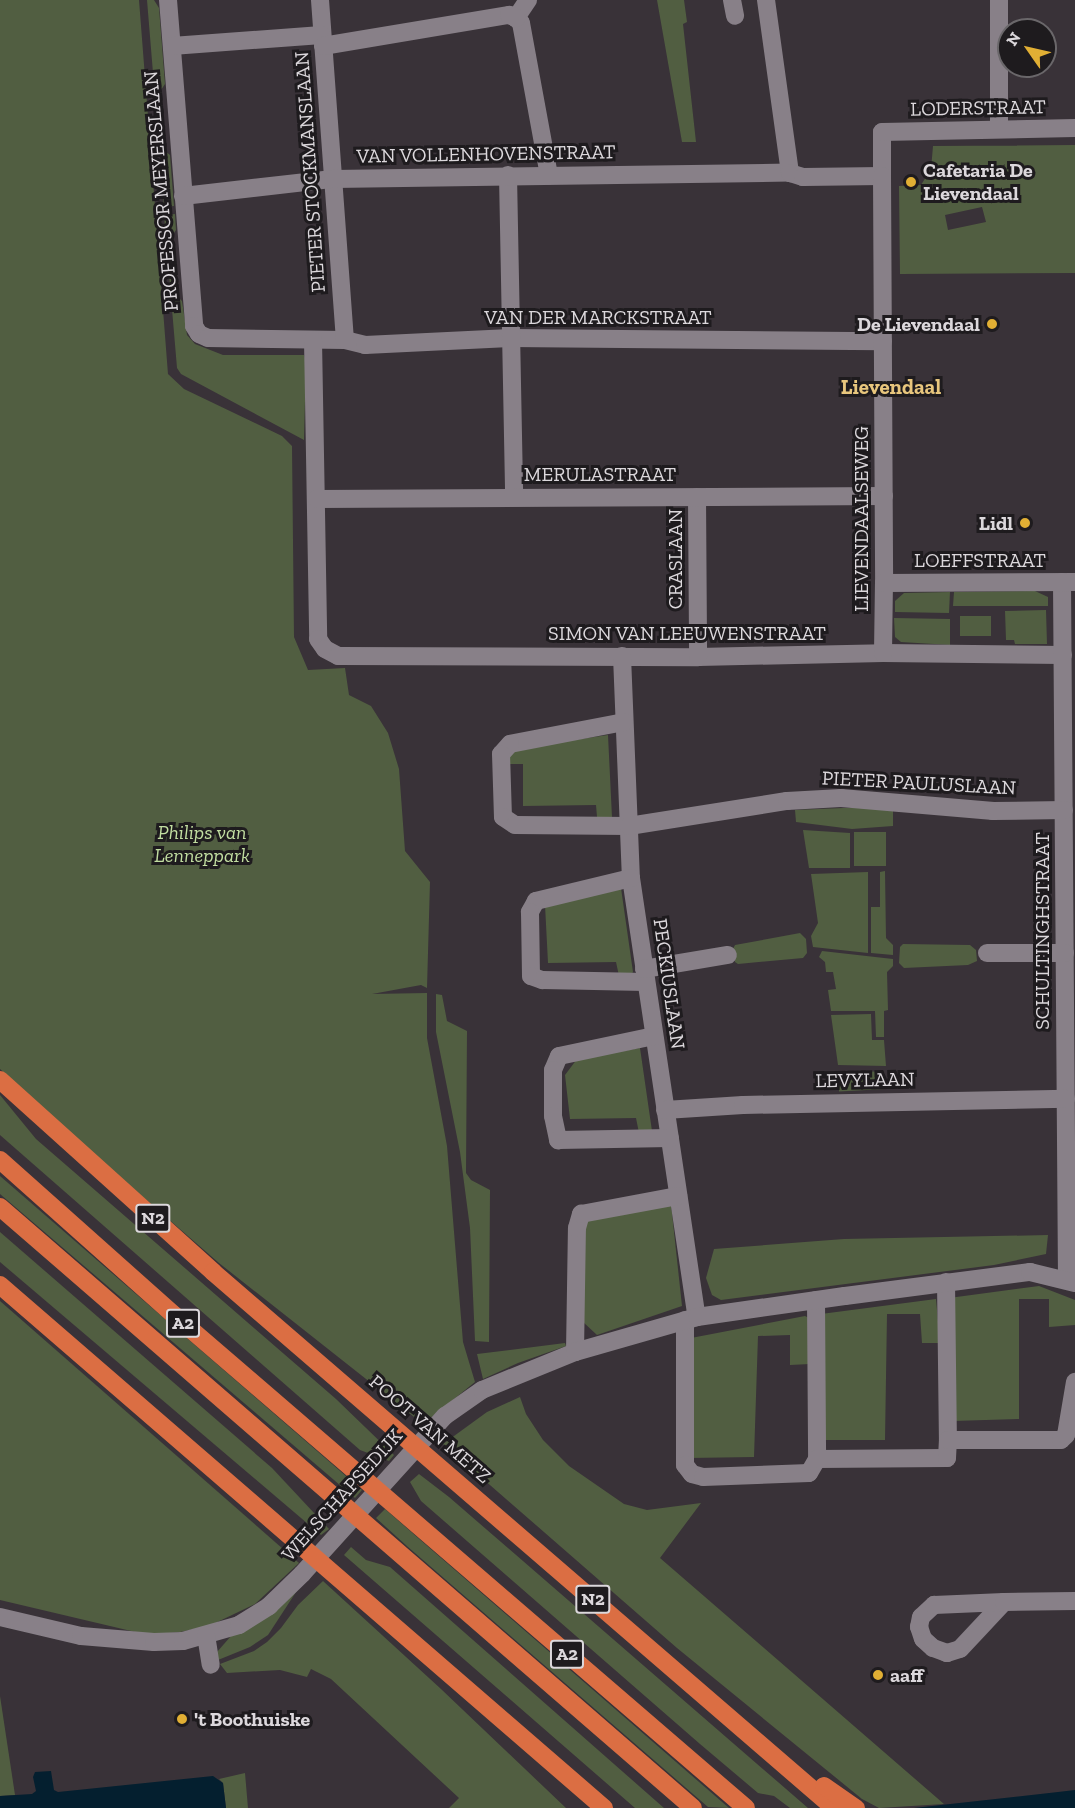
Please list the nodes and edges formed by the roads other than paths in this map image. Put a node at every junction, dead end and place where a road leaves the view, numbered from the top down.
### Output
1 (168, 0) edge
2 (320, 0) edge
3 (528, 0) edge
4 (766, 0) edge
5 (999, 0) edge
6 (516, 18) junction
7 (323, 41) junction
8 (172, 46) junction
9 (1075, 128) edge
10 (999, 129) junction
11 (882, 132) joint
12 (790, 173) junction
13 (508, 175) junction
14 (549, 175) junction
15 (882, 176) junction
16 (333, 179) junction
17 (183, 196) junction
18 (510, 338) junction
19 (313, 340) junction
20 (345, 340) junction
21 (883, 341) junction
22 (884, 496) junction
23 (514, 497) junction
24 (697, 497) junction
25 (317, 499) junction
26 (1069, 582) edge
27 (884, 583) junction
28 (883, 652) junction
29 (1063, 655) junction
30 (622, 656) junction
31 (698, 657) junction
32 (624, 722) junction
33 (1069, 757) edge
34 (1064, 810) junction
35 (629, 826) junction
36 (631, 878) junction
37 (987, 953) dead end
38 (1065, 953) junction
39 (728, 955) dead end
40 (645, 976) junction
41 (654, 1036) junction
42 (0, 1080) edge
43 (1066, 1099) junction
44 (665, 1110) junction
45 (669, 1138) junction
46 (0, 1160) edge
47 (678, 1196) junction
48 (0, 1207) edge
49 (1071, 1281) edge
50 (946, 1282) junction
51 (0, 1285) edge
52 (816, 1300) junction
53 (691, 1318) junction
54 (575, 1352) junction
55 (1075, 1382) edge
56 (948, 1440) junction
57 (817, 1459) junction
58 (1075, 1601) edge
59 (1004, 1602) dead end
60 (0, 1617) edge
61 (206, 1635) junction
62 (211, 1665) dead end
63 (758, 1741) junction
64 (604, 1808) edge
65 (693, 1808) edge
66 (746, 1808) edge
67 (834, 1808) edge
68 (855, 1808) edge

1 - 8 street, PROFESSOR MEYERSLAAN
2 - 7 street, PIETER STOCKMANSLAAN
3 - 6 street
4 - 12 street
5 - 10 street
6 - 7 street
6 - 14 street
7 - 8 street
7 - 16 street, PIETER STOCKMANSLAAN
8 - 17 street, PROFESSOR MEYERSLAAN
9 - 10 street, LODERSTRAAT
10 - 11 street, LODERSTRAAT
11 - 15 street, LIEVENDAALSEWEG
12 - 14 street, VAN VOLLENHOVENSTRAAT
12 - 15 street
13 - 14 street, VAN VOLLENHOVENSTRAAT
13 - 16 street, VAN VOLLENHOVENSTRAAT
13 - 18 street
15 - 21 street, LIEVENDAALSEWEG
16 - 17 street, VAN VOLLENHOVENSTRAAT
16 - 20 street, PIETER STOCKMANSLAAN
17 - 19 street, PROFESSOR MEYERSLAAN
18 - 20 street, VAN DER MARCKSTRAAT
18 - 21 street, VAN DER MARCKSTRAAT
18 - 23 street
19 - 20 street, VAN DER MARCKSTRAAT
19 - 25 street
21 - 22 street, LIEVENDAALSEWEG
22 - 24 street, MERULASTRAAT
22 - 27 street, LIEVENDAALSEWEG
23 - 24 street, MERULASTRAAT
23 - 25 street, MERULASTRAAT
24 - 31 street, CRASLAAN
25 - 30 street, SIMON VAN LEEUWENSTRAAT
26 - 27 street, LOEFFSTRAAT
26 - 29 street, SCHULTINGHSTRAAT
27 - 28 street, LIEVENDAALSEWEG
28 - 29 street, SIMON VAN LEEUWENSTRAAT
28 - 31 street, SIMON VAN LEEUWENSTRAAT
29 - 33 street, SCHULTINGHSTRAAT
30 - 31 street, SIMON VAN LEEUWENSTRAAT
30 - 32 street, PECKIUSLAAN
32 - 35 street, PECKIUSLAAN
32 - 35 street, PIETER PAULUSLAAN
33 - 34 street, SCHULTINGHSTRAAT
34 - 35 street, PIETER PAULUSLAAN
34 - 38 street, SCHULTINGHSTRAAT
35 - 36 street, PECKIUSLAAN
36 - 40 street, PECKIUSLAAN
36 - 40 street
37 - 38 street
38 - 43 street, SCHULTINGHSTRAAT
39 - 40 street
40 - 41 street, PECKIUSLAAN
41 - 44 street, PECKIUSLAAN
41 - 45 street
42 - 63 highway, POOT VAN METZ / N2
43 - 44 street, LEVYLAAN
43 - 49 street, SCHULTINGHSTRAAT
44 - 45 street, PECKIUSLAAN
45 - 47 street, PECKIUSLAAN
46 - 66 highway, A2
47 - 53 street, PECKIUSLAAN
47 - 54 street
48 - 65 highway, A2
49 - 50 street, WELSCHAPSEDIJK
50 - 52 street, WELSCHAPSEDIJK
50 - 56 street
51 - 64 highway
52 - 53 street, WELSCHAPSEDIJK
52 - 57 street
53 - 54 street, WELSCHAPSEDIJK
53 - 57 street
54 - 61 street, WELSCHAPSEDIJK
55 - 56 street
56 - 57 street
58 - 59 street
60 - 61 street, WELSCHAPSEDIJK
61 - 62 street
63 - 67 highway, POOT VAN METZ / N2
63 - 68 highway, N2

